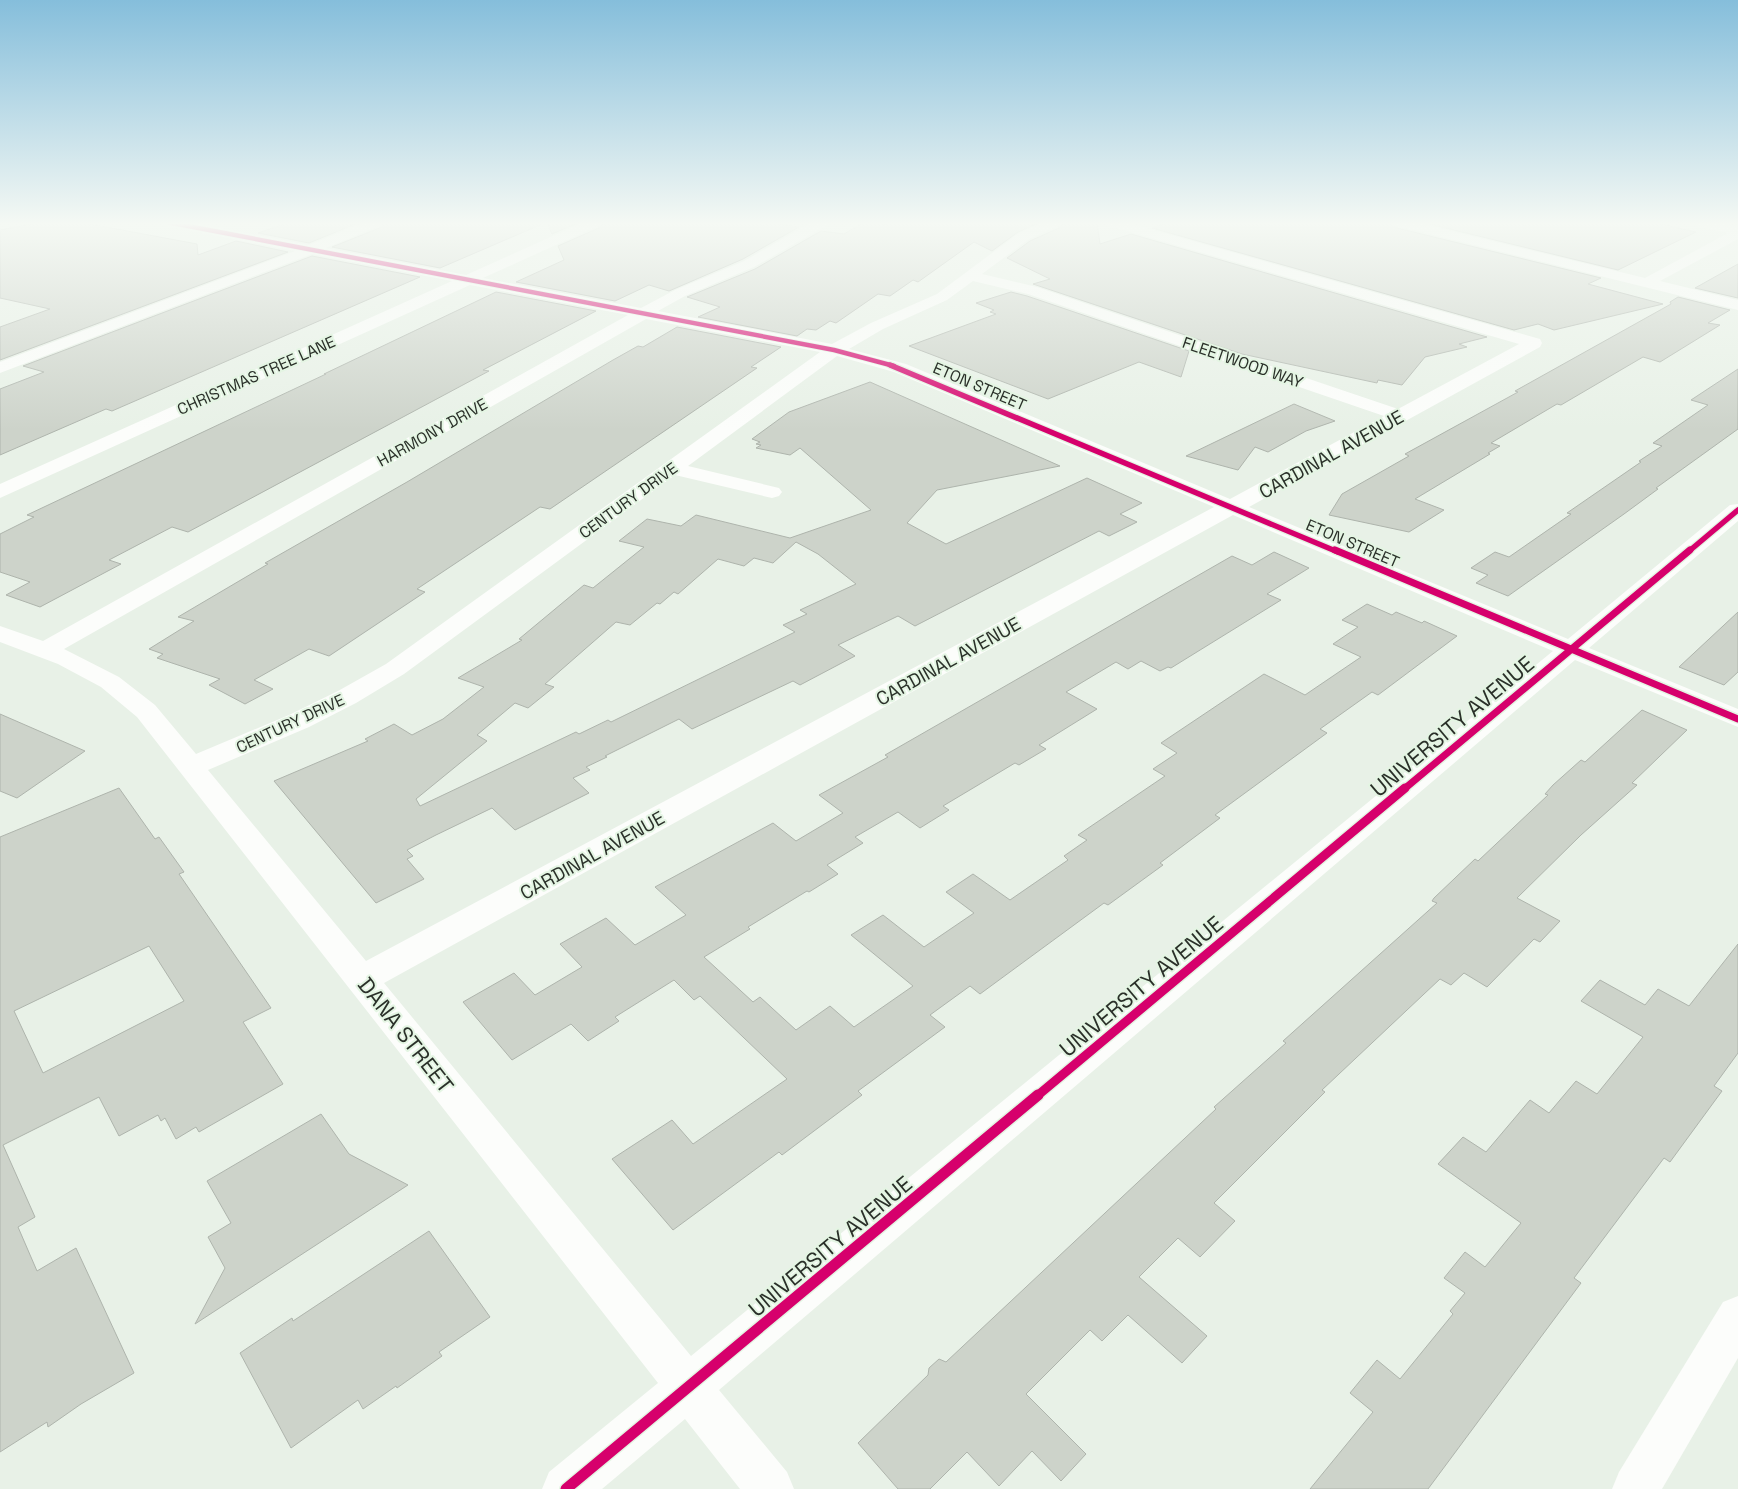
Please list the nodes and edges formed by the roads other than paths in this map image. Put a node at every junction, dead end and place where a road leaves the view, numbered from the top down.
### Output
1 (201, 291) edge
2 (443, 291) edge
3 (529, 291) edge
4 (686, 291) edge
5 (949, 291) edge
6 (1036, 291) edge
7 (1354, 291) edge
8 (1681, 291) edge
9 (1738, 305) edge
10 (644, 313) junction
11 (834, 350) junction
12 (0, 368) edge
13 (1401, 416) junction
14 (672, 468) junction
15 (0, 492) edge
16 (772, 492) dead end
17 (1232, 507) junction
18 (1738, 510) edge
19 (0, 633) edge
20 (1571, 649) junction
21 (45, 650) junction
22 (1738, 719) edge
23 (192, 766) junction
24 (362, 980) junction
25 (1738, 1317) edge
26 (687, 1388) junction
27 (566, 1489) edge
28 (770, 1489) edge
29 (1636, 1489) edge

1 - 12 street
2 - 15 street, CHRISTMAS TREE LANE
3 - 10 street, ETON STREET
4 - 10 street, HARMONY DRIVE
5 - 11 street, CENTURY DRIVE
6 - 13 street, FLEETWOOD WAY
7 - 13 street, CARDINAL AVENUE
8 - 9 street
10 - 11 street, ETON STREET
10 - 21 street, HARMONY DRIVE
11 - 14 street, CENTURY DRIVE
11 - 17 street, ETON STREET
13 - 17 street, CARDINAL AVENUE
14 - 16 street
14 - 23 street, CENTURY DRIVE
17 - 20 street, ETON STREET
17 - 24 street, CARDINAL AVENUE
18 - 20 street, UNIVERSITY AVENUE
19 - 21 street, DANA STREET
20 - 22 street, ETON STREET
20 - 26 street, UNIVERSITY AVENUE
21 - 23 street, DANA STREET
23 - 24 street, DANA STREET
24 - 26 street, DANA STREET
25 - 29 street
26 - 27 street, UNIVERSITY AVENUE
26 - 28 street, DANA STREET

